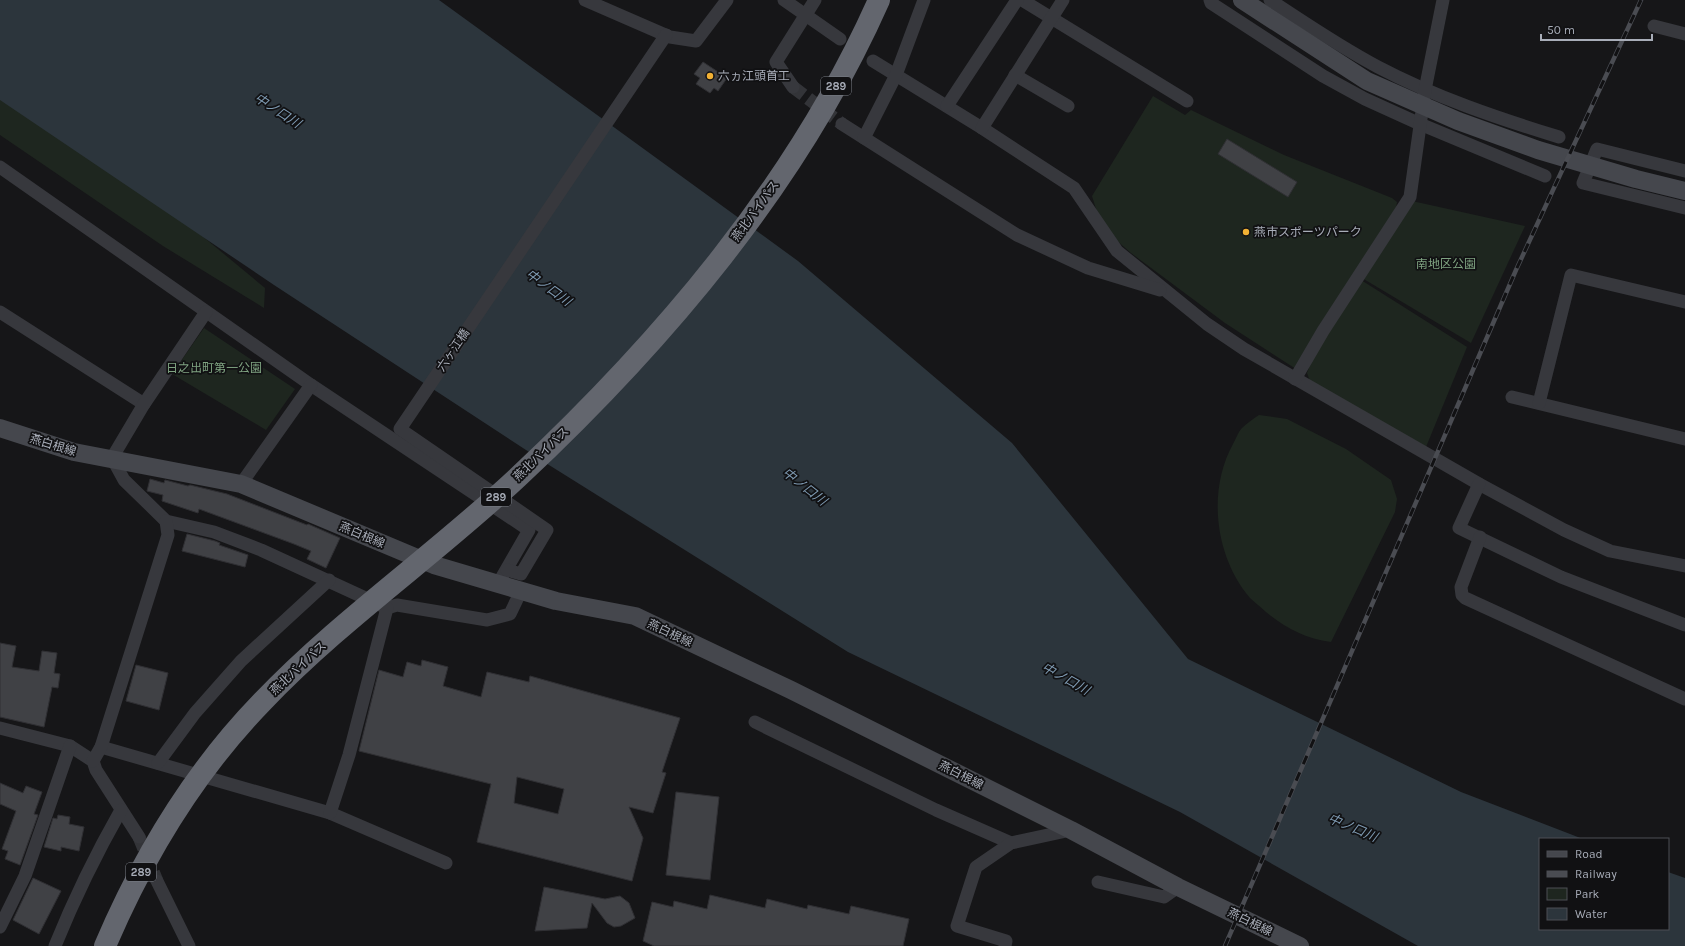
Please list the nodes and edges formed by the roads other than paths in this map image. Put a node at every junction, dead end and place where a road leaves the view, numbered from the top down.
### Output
1 (585, 0) edge
2 (727, 0) edge
3 (784, 0) edge
4 (815, 0) edge
5 (879, 0) edge
6 (924, 0) edge
7 (1017, 0) edge
8 (1022, 0) edge
9 (1063, 0) edge
10 (1210, 0) edge
11 (1242, 0) edge
12 (1270, 0) edge
13 (1443, 0) edge
14 (807, 16) junction
15 (1051, 19) junction
16 (1654, 26) dead end
17 (1685, 34) edge
18 (666, 35) junction
19 (840, 39) dead end
20 (873, 61) dead end
21 (896, 75) junction
22 (1015, 75) junction
23 (793, 87) tunnel mouth
24 (1425, 90) junction
25 (1187, 101) dead end
26 (947, 106) junction
27 (1068, 106) dead end
28 (842, 124) tunnel mouth
29 (1420, 124) junction
30 (982, 128) junction
31 (1559, 137) dead end
32 (864, 138) junction
33 (0, 167) edge
34 (1685, 171) edge
35 (1545, 176) dead end
36 (1685, 191) edge
37 (1685, 208) edge
38 (1167, 292) junction
39 (1685, 302) edge
40 (0, 312) edge
41 (206, 312) junction
42 (1295, 379) junction
43 (311, 385) junction
44 (1512, 396) dead end
45 (1539, 403) junction
46 (144, 404) junction
47 (0, 428) edge
48 (1685, 439) edge
49 (112, 458) junction
50 (241, 484) junction
51 (1479, 484) junction
52 (166, 521) junction
53 (1480, 537) junction
54 (1685, 566) edge
55 (503, 577) junction
56 (328, 580) junction
57 (521, 591) junction
58 (387, 608) junction
59 (1685, 625) edge
60 (1685, 700) edge
61 (755, 722) dead end
62 (0, 728) edge
63 (70, 746) junction
64 (101, 747) junction
65 (93, 761) junction
66 (158, 763) junction
67 (121, 810) junction
68 (330, 813) junction
69 (1071, 830) junction
70 (139, 837) tunnel mouth
71 (1011, 844) junction
72 (446, 862) dead end
73 (157, 881) tunnel mouth
74 (1098, 882) dead end
75 (1178, 887) junction
76 (0, 927) edge
77 (55, 946) edge
78 (105, 946) edge
79 (189, 946) edge
80 (1005, 946) edge
81 (1300, 946) edge

1 - 18 street
2 - 18 street
3 - 14 street
4 - 14 street
5 - 78 highway, 燕北バイパス / 289
6 - 21 street
7 - 26 street
8 - 15 street
9 - 15 street
10 - 29 street
11 - 36 main road
12 - 24 street
13 - 24 street
14 - 19 street
14 - 23 street
15 - 22 street
15 - 25 street
16 - 17 street
18 - 55 street, 六ヶ江橋
20 - 21 street
21 - 26 street
21 - 32 street
22 - 27 street
22 - 30 street
24 - 29 street
24 - 31 street
26 - 30 street
28 - 32 street
29 - 35 street
29 - 42 street
30 - 38 street
32 - 38 street
33 - 41 street
34 - 37 street
38 - 42 street
39 - 45 street
40 - 46 street
41 - 43 street
41 - 46 street
42 - 51 street
43 - 50 street
43 - 55 street
44 - 45 street
45 - 48 street
46 - 49 street
47 - 49 main road, 燕白根線
49 - 50 main road, 燕白根線
49 - 52 street
50 - 55 main road, 燕白根線
51 - 53 street
51 - 54 street
52 - 56 street
52 - 64 street
53 - 59 street
53 - 60 street
55 - 57 main road, 燕白根線
56 - 58 street
56 - 66 street
57 - 58 street
57 - 69 main road, 燕白根線
58 - 68 street
61 - 71 street
62 - 63 street
63 - 65 street
63 - 76 street
64 - 65 street
64 - 66 street
65 - 67 street
66 - 68 street
67 - 70 street
67 - 77 street
68 - 72 street
69 - 71 street
69 - 75 main road, 燕白根線
71 - 80 street
73 - 79 street
74 - 75 street
75 - 81 main road, 燕白根線

